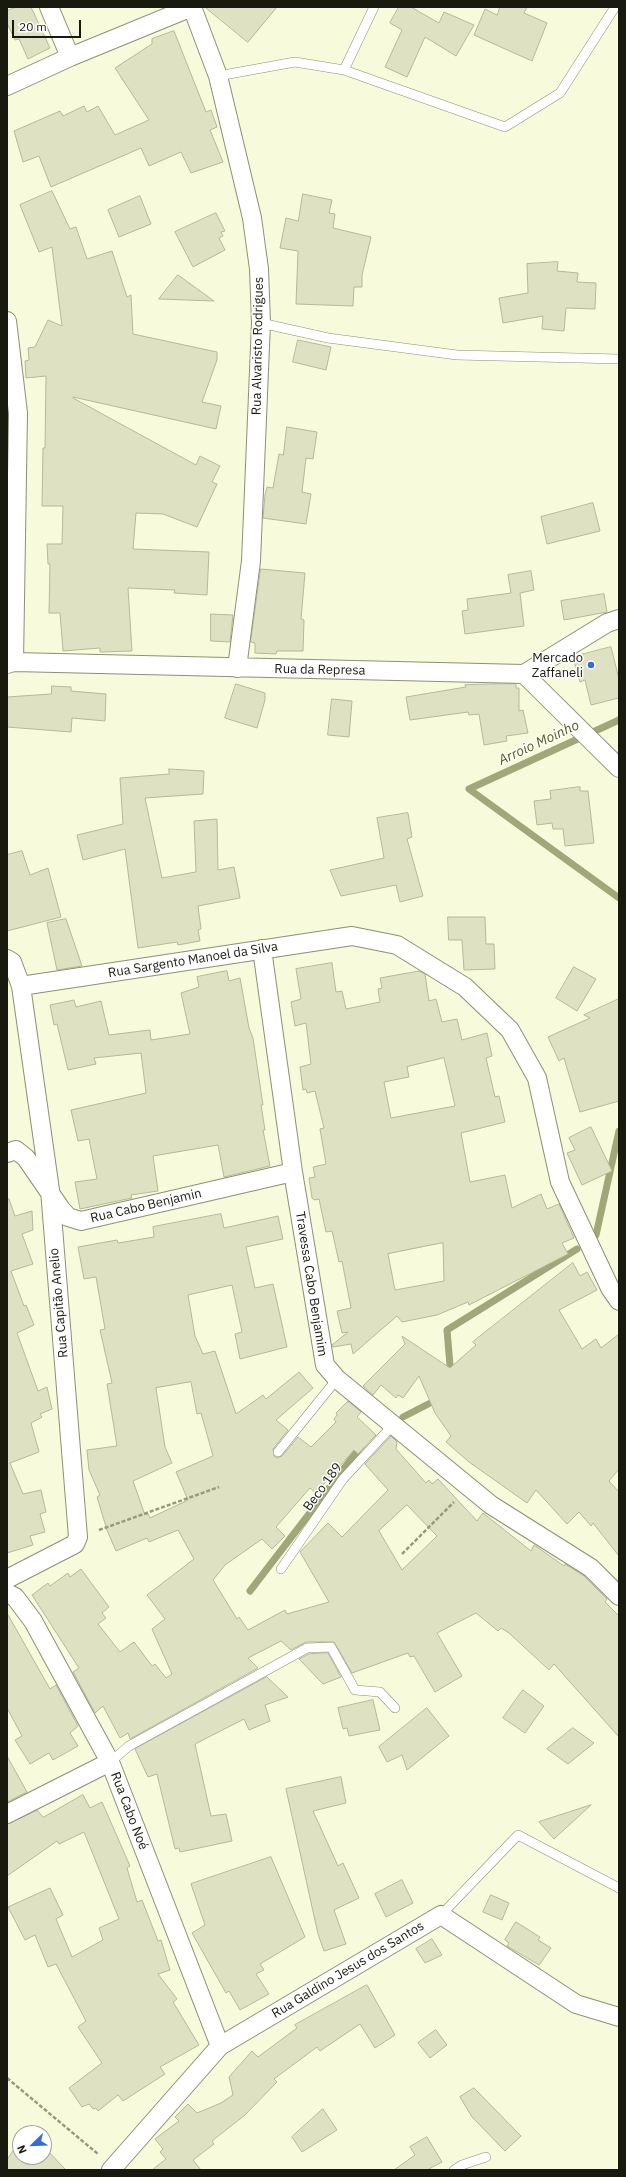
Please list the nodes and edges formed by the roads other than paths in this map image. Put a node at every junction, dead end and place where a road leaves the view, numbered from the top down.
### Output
1 (49, 7) edge
2 (192, 7) edge
3 (374, 7) edge
4 (615, 7) edge
5 (70, 57) junction
6 (344, 70) junction
7 (218, 76) junction
8 (7, 86) edge
9 (7, 321) edge
10 (261, 322) junction
11 (619, 359) edge
12 (619, 619) edge
13 (11, 663) edge
14 (237, 668) junction
15 (524, 674) junction
16 (619, 768) edge
17 (262, 949) junction
18 (7, 959) edge
19 (21, 986) junction
20 (7, 1153) edge
21 (293, 1172) junction
22 (50, 1190) junction
23 (619, 1301) edge
24 (337, 1379) junction
25 (393, 1425) junction
26 (278, 1452) dead end
27 (281, 1569) dead end
28 (7, 1579) edge
29 (7, 1593) edge
30 (619, 1596) edge
31 (395, 1708) dead end
32 (110, 1762) junction
33 (7, 1814) edge
34 (619, 1888) edge
35 (441, 1916) junction
36 (619, 2017) edge
37 (220, 2046) junction
38 (486, 2157) dead end
39 (112, 2168) edge
40 (454, 2170) edge

1 - 5 street
2 - 5 street
2 - 7 street, Rua Alvaristo Rodrigues
3 - 6 lane
4 - 6 lane
5 - 8 street
6 - 7 lane
7 - 10 street, Rua Alvaristo Rodrigues
9 - 13 street
10 - 11 lane
10 - 14 street, Rua Alvaristo Rodrigues
12 - 15 street
13 - 14 street, Rua da Represa
14 - 15 street, Rua da Represa
15 - 16 street
17 - 19 street, Rua Sargento Manoel da Silva
17 - 21 street, Travessa Cabo Benjamim
17 - 23 street, Rua Sargento Manoel da Silva
18 - 19 street
19 - 22 street, Rua Capitão Anelio
20 - 22 street, Rua Cabo Benjamin
21 - 22 street, Rua Cabo Benjamin
21 - 24 street, Travessa Cabo Benjamim
22 - 28 street, Rua Capitão Anelio
24 - 25 street, Travessa Cabo Benjamim
24 - 26 lane
25 - 27 lane, Beco 189
25 - 30 street, Travessa Cabo Benjamim
29 - 32 street, Rua Cabo Noé
31 - 32 lane
32 - 33 street
32 - 37 street, Rua Cabo Noé
34 - 35 lane
35 - 36 street
35 - 37 street, Rua Galdino Jesus dos Santos
37 - 39 street, Rua Galdino Jesus dos Santos
38 - 40 lane

